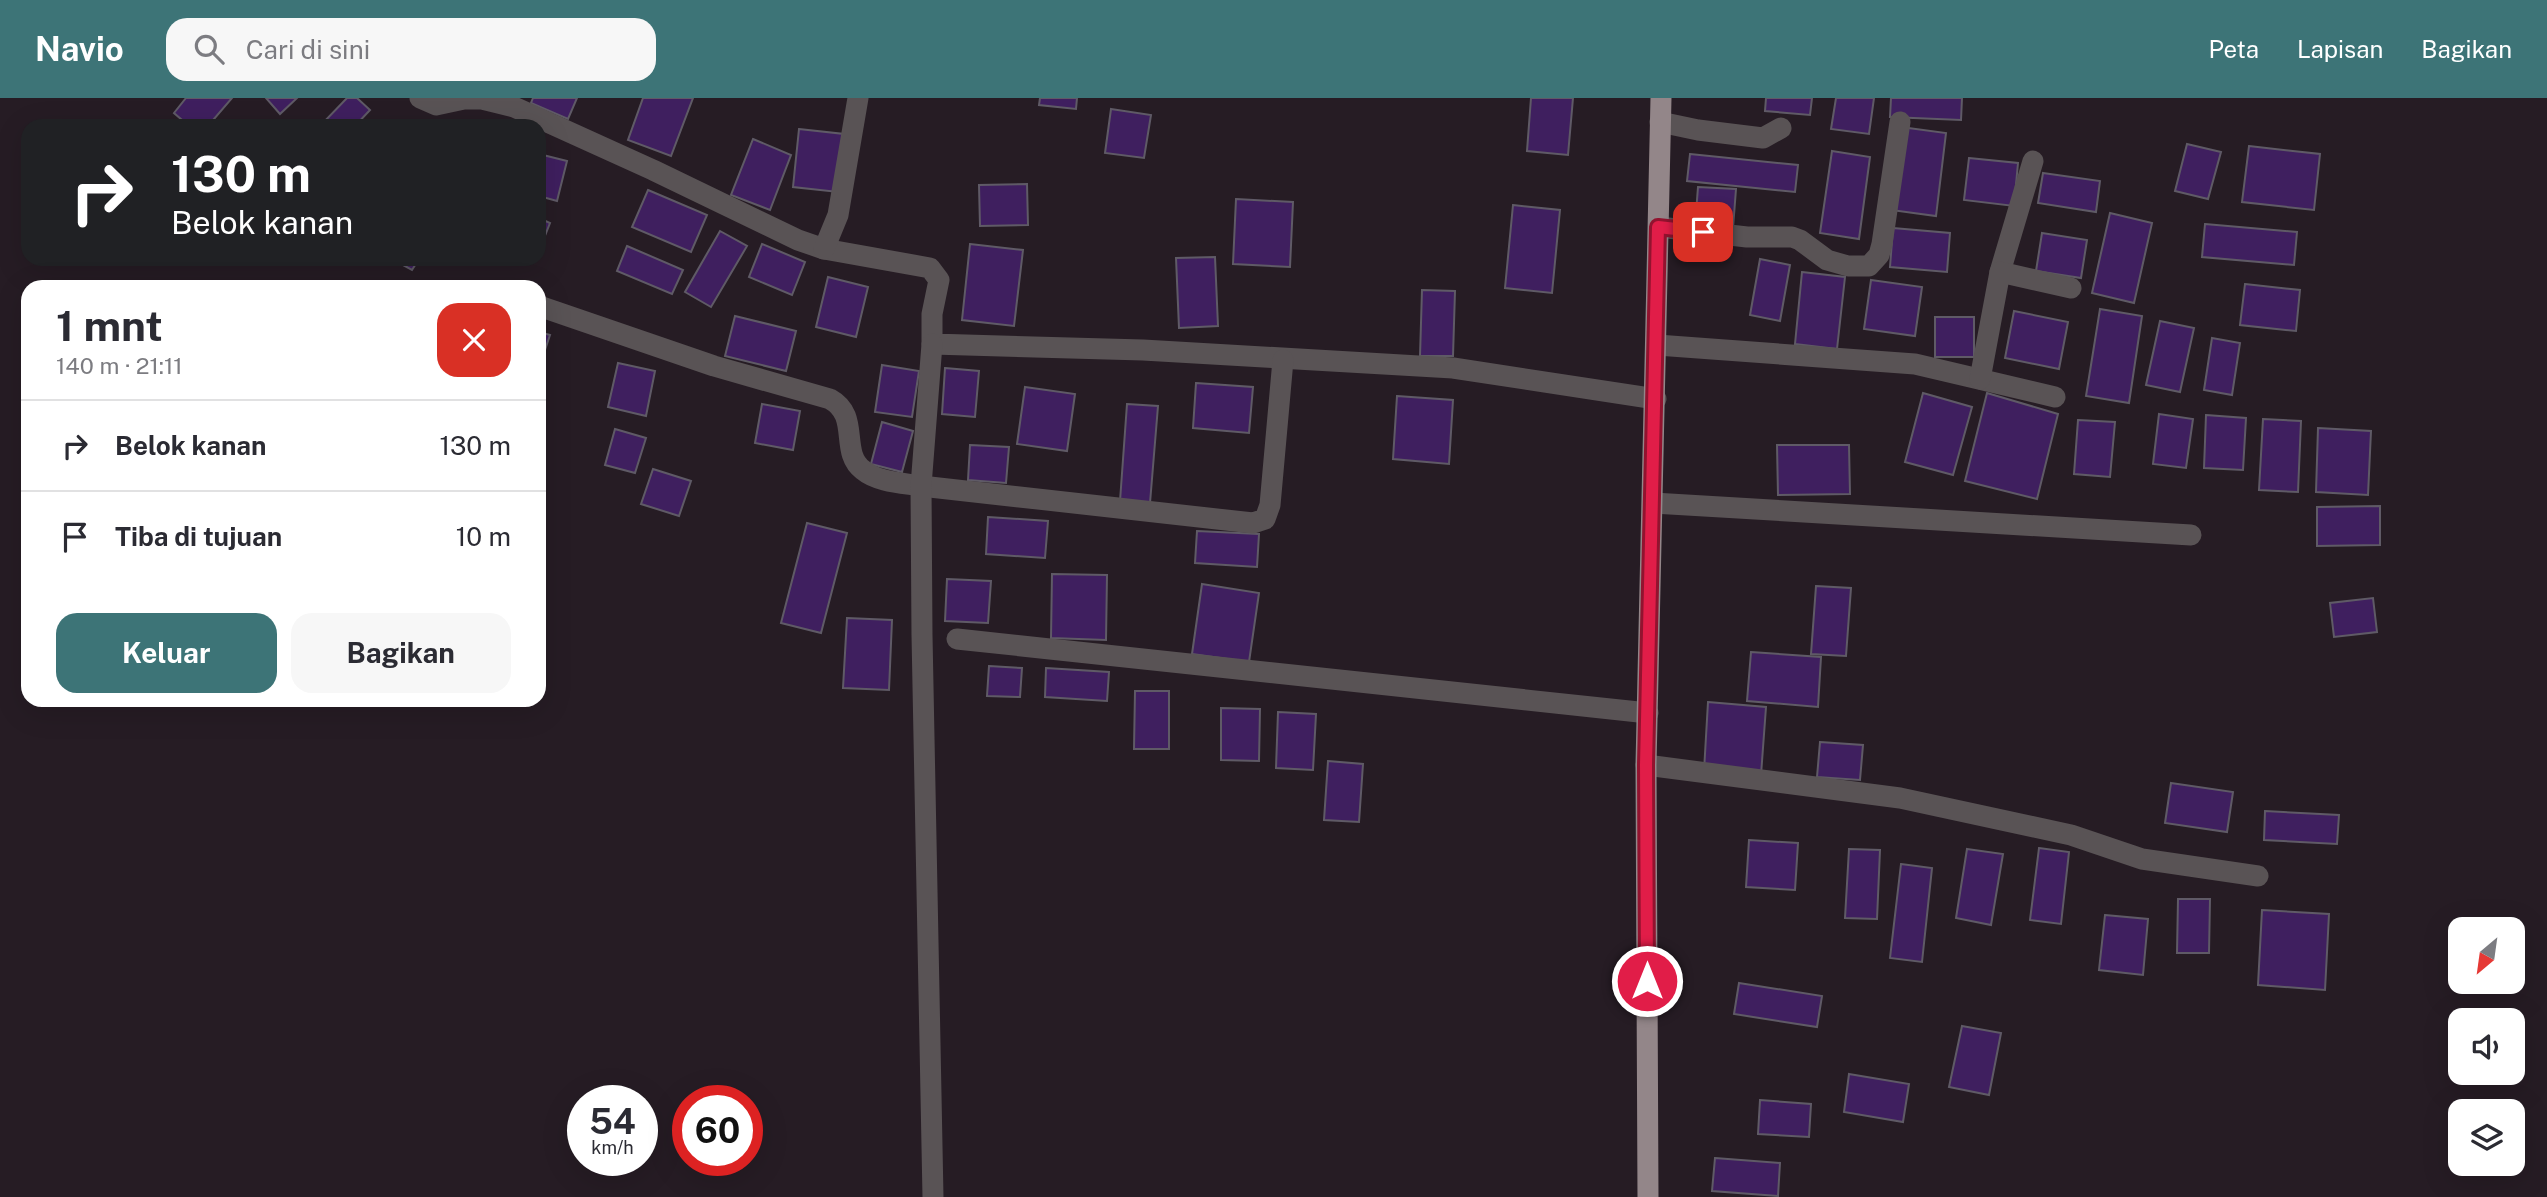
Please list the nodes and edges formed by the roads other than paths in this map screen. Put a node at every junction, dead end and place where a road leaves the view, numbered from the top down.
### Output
1 (420, 98) edge
2 (858, 98) edge
3 (1661, 98) edge
4 (540, 119) edge
5 (546, 122) edge
6 (1660, 122) junction
7 (1900, 122) dead end
8 (1781, 128) dead end
9 (2033, 161) dead end
10 (1658, 227) junction
11 (824, 249) junction
12 (2000, 272) junction
13 (2071, 288) dead end
14 (546, 308) edge
15 (932, 344) junction
16 (1657, 345) junction
17 (1283, 360) junction
18 (1980, 379) junction
19 (2055, 397) dead end
20 (1656, 399) junction
21 (921, 486) junction
22 (1653, 503) junction
23 (2191, 535) dead end
24 (957, 639) dead end
25 (1648, 713) junction
26 (1646, 765) junction
27 (2258, 876) dead end
28 (933, 1197) edge
29 (1648, 1197) edge

1 - 4 street
2 - 11 street
3 - 6 main road
5 - 11 street
6 - 8 street
6 - 10 main road
7 - 10 street
9 - 12 street
10 - 16 main road
11 - 15 street
12 - 13 street
12 - 18 street
14 - 21 street
15 - 17 street
15 - 21 street
16 - 18 street
16 - 20 main road
17 - 20 street
17 - 21 street
18 - 19 street
20 - 22 main road
21 - 28 street
22 - 23 street
22 - 25 main road
24 - 25 street
25 - 26 main road
26 - 27 street
26 - 29 main road

